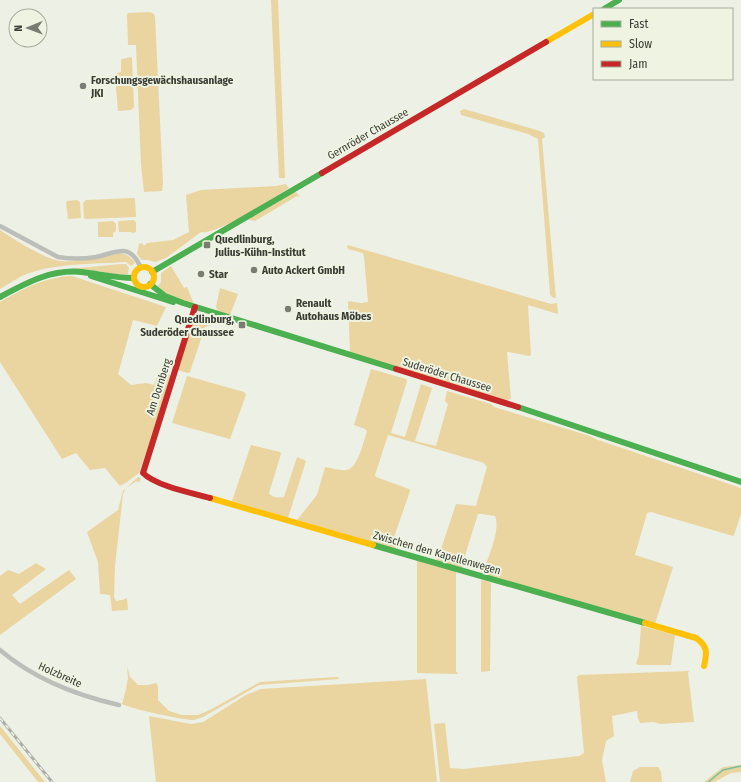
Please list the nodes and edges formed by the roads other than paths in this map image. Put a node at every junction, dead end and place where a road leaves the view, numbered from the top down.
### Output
1 (619, 0) edge
2 (606, 8) edge
3 (593, 15) edge
4 (0, 226) edge
5 (141, 268) junction
6 (82, 272) junction
7 (152, 272) junction
8 (134, 278) junction
9 (150, 284) junction
10 (0, 297) edge
11 (178, 302) junction
12 (195, 307) junction
13 (142, 472) joint
14 (741, 482) edge
15 (0, 650) edge
16 (704, 666) dead end
17 (119, 705) dead end

1 - 2 street
3 - 7 street, Gernröder Chaussee
4 - 5 street
5 - 7 street
5 - 8 street
6 - 8 street
6 - 10 street
6 - 11 street
7 - 9 street
8 - 9 street
9 - 11 street, Suderöder Chaussee
11 - 12 street, Suderöder Chaussee
12 - 13 street, Am Dornberg
12 - 14 street, Suderöder Chaussee
13 - 16 street, Zwischen den Kapellenwegen
15 - 17 street, Holzbreite

